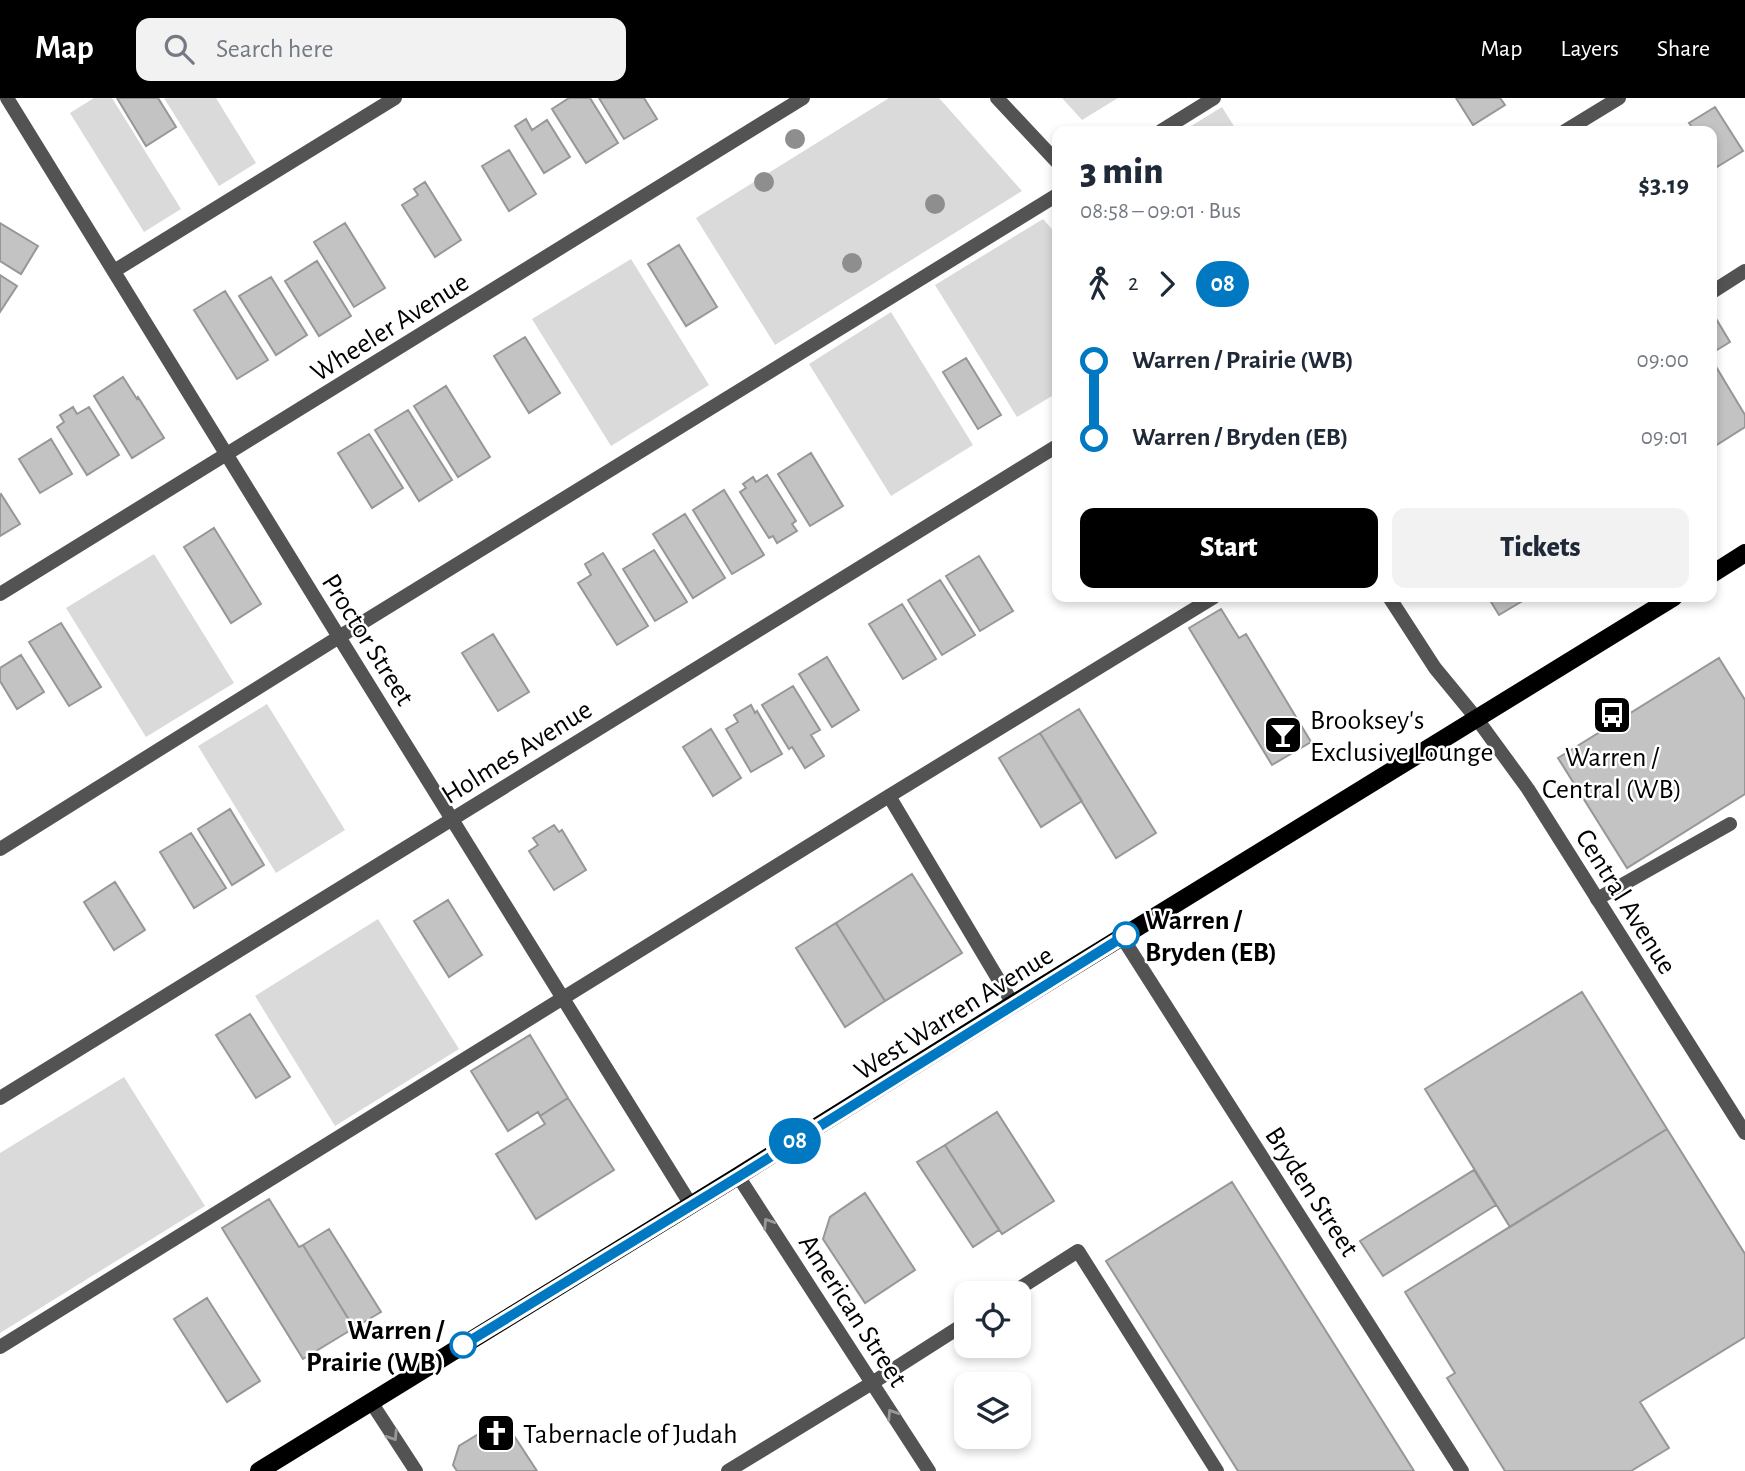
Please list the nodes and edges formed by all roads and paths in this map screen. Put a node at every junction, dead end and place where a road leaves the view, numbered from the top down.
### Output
1 (7, 98) edge
2 (394, 98) edge
3 (803, 98) edge
4 (997, 98) edge
5 (1214, 98) edge
6 (1619, 98) edge
7 (1169, 126) edge
8 (1573, 126) edge
9 (1052, 157) edge
10 (1052, 198) edge
11 (114, 271) junction
12 (1745, 271) edge
13 (1717, 289) edge
14 (1052, 449) edge
15 (227, 455) junction
16 (1745, 554) edge
17 (1717, 571) edge
18 (0, 594) edge
19 (1206, 602) edge
20 (1392, 602) edge
21 (1666, 602) edge
22 (339, 637) junction
23 (1477, 719) junction
24 (889, 796) junction
25 (452, 820) junction
26 (1730, 824) dead end
27 (0, 849) edge
28 (1597, 899) junction
29 (1122, 937) junction
30 (562, 998) junction
31 (1013, 1004) junction
32 (0, 1098) edge
33 (1745, 1133) edge
34 (738, 1177) junction
35 (691, 1205) junction
36 (1031, 1281) edge
37 (954, 1331) edge
38 (0, 1347) edge
39 (872, 1383) junction
40 (371, 1402) junction
41 (259, 1471) edge
42 (416, 1471) edge
43 (728, 1471) edge
44 (929, 1471) edge
45 (1217, 1471) edge
46 (1462, 1471) edge

1 - 11 street, Proctor Street
2 - 11 street
3 - 15 street, Wheeler Avenue
4 - 9 street
5 - 7 street
6 - 8 street
10 - 22 street
11 - 15 street, Proctor Street
12 - 13 street
14 - 25 street, Holmes Avenue
15 - 18 street, Wheeler Avenue
15 - 22 street, Proctor Street
16 - 17 main road
19 - 24 street
20 - 23 street, Central Avenue
21 - 23 main road, West Warren Avenue
22 - 25 street, Proctor Street
22 - 27 street
23 - 28 street, Central Avenue
23 - 29 main road, West Warren Avenue
24 - 30 street
24 - 31 street
25 - 30 street, Proctor Street
25 - 32 street, Holmes Avenue
26 - 28 street
28 - 33 street, Central Avenue
29 - 31 main road, West Warren Avenue
29 - 46 street, Bryden Street
30 - 35 street, Proctor Street
30 - 38 street
31 - 34 main road, West Warren Avenue
34 - 35 main road, West Warren Avenue
39 -> 34 street, American Street
35 - 40 main road, West Warren Avenue
36 - 45 street
37 - 39 street
39 - 43 street
44 -> 39 street, American Street
40 - 41 main road, West Warren Avenue
40 -> 42 street

